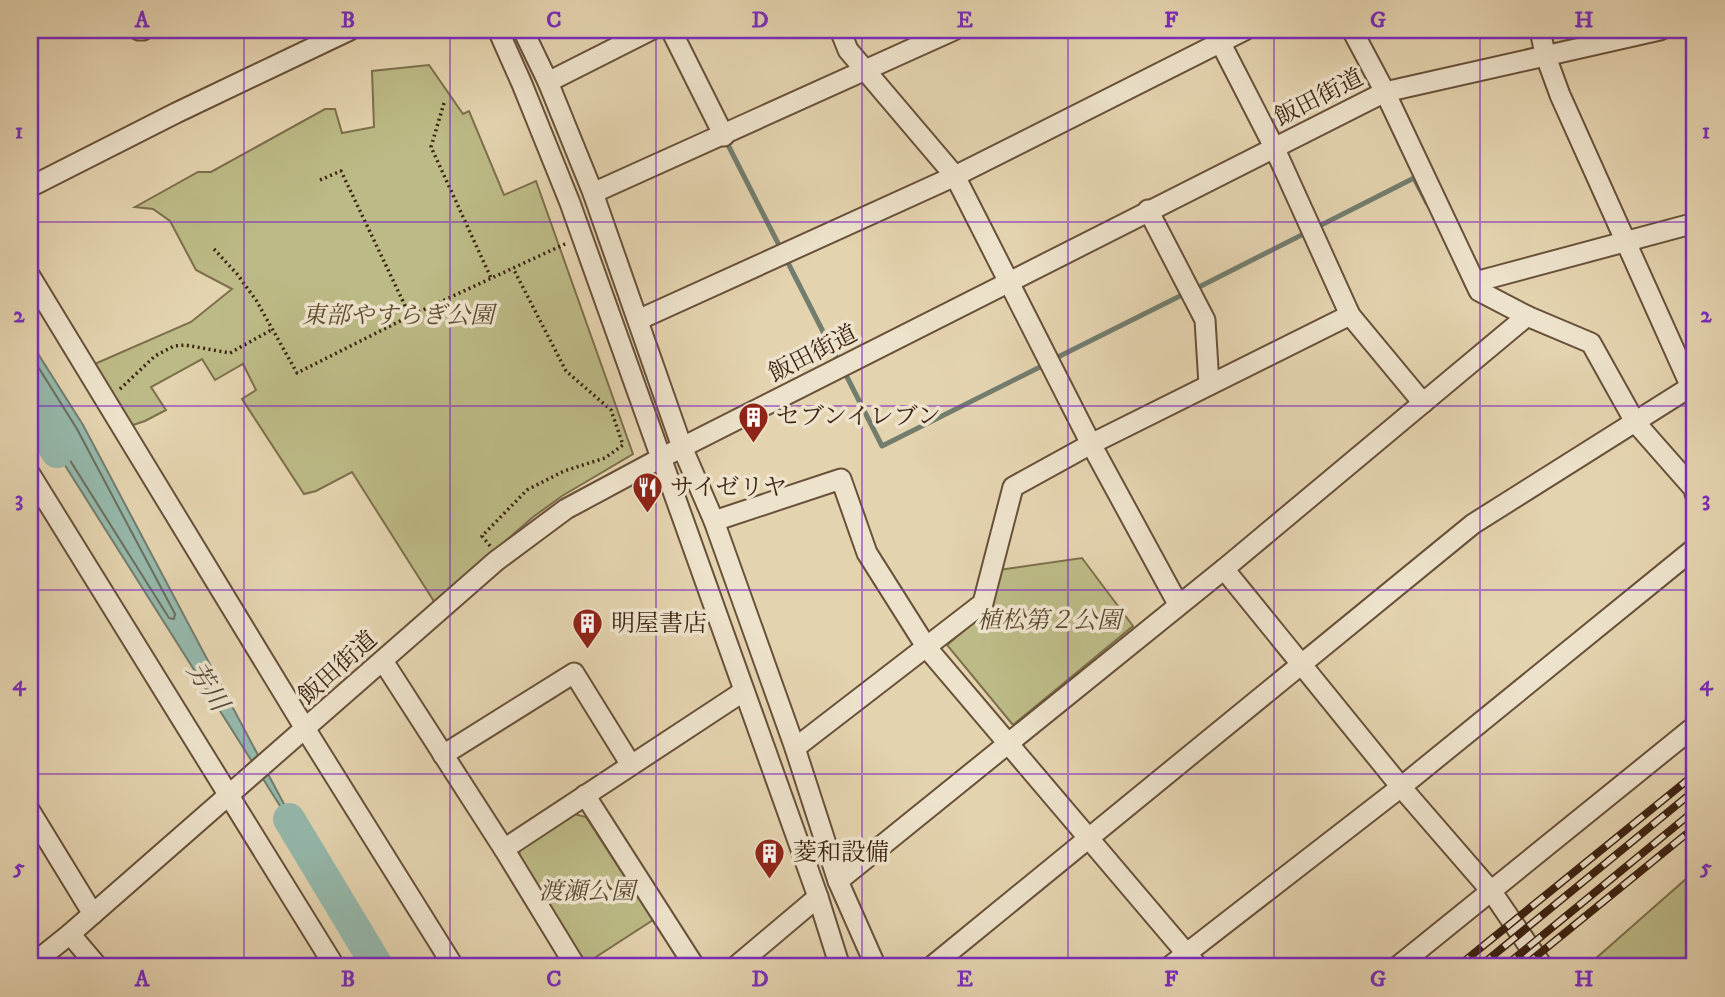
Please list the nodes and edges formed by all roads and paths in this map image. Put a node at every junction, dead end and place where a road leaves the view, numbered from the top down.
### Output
1 (350, 30) edge
2 (498, 30) edge
3 (523, 30) edge
4 (651, 30) edge
5 (671, 30) edge
6 (840, 30) edge
7 (953, 30) edge
8 (1245, 30) edge
9 (1352, 30) edge
10 (1541, 30) edge
11 (1660, 30) edge
12 (322, 36) edge
13 (1218, 36) edge
14 (1545, 54) junction
15 (865, 70) junction
16 (548, 82) junction
17 (1385, 92) junction
18 (444, 103) dead end
19 (724, 136) junction
20 (1274, 147) junction
21 (955, 176) junction
22 (320, 180) dead end
23 (30, 187) edge
24 (593, 193) junction
25 (1147, 211) junction
26 (1695, 223) edge
27 (582, 237) junction
28 (1625, 241) junction
29 (214, 249) dead end
30 (513, 268) junction
31 (30, 276) edge
32 (491, 278) junction
33 (1008, 282) junction
34 (1475, 282) junction
35 (1350, 315) junction
36 (410, 316) junction
37 (1527, 316) junction
38 (638, 320) junction
39 (273, 329) junction
40 (1209, 385) junction
41 (1693, 389) edge
42 (105, 399) junction
43 (1423, 403) junction
44 (1635, 422) junction
45 (1091, 444) junction
46 (682, 447) junction
47 (661, 458) junction
48 (31, 480) edge
49 (1695, 495) edge
50 (714, 521) junction
51 (1695, 548) edge
52 (500, 558) junction
53 (1224, 569) junction
54 (1178, 604) junction
55 (928, 648) junction
56 (383, 660) junction
57 (1301, 664) junction
58 (744, 691) junction
59 (1695, 726) edge
60 (306, 730) junction
61 (1008, 743) junction
62 (795, 748) junction
63 (443, 755) junction
64 (631, 765) junction
65 (1401, 787) junction
66 (230, 795) junction
67 (585, 795) junction
68 (30, 811) edge
69 (1090, 837) junction
70 (504, 849) junction
71 (838, 881) junction
72 (1492, 892) junction
73 (818, 897) junction
74 (93, 914) junction
75 (71, 934) junction
76 (1192, 960) edge
77 (30, 966) edge
78 (98, 967) edge
79 (335, 967) edge
80 (454, 967) edge
81 (576, 967) edge
82 (695, 967) edge
83 (735, 967) edge
84 (840, 967) edge
85 (876, 967) edge
86 (931, 967) edge
87 (1169, 967) edge
88 (1397, 967) edge
89 (1543, 967) edge

1 - 12 street
2 - 27 street
3 - 16 street
4 - 16 street
5 - 19 street
6 - 15 street
7 - 15 street
8 - 13 street
9 - 17 street
10 - 14 street
11 - 14 street, 飯田街道
12 - 23 street
13 - 20 street
13 - 21 street
14 - 17 street, 飯田街道
14 - 28 street
15 - 19 street
15 - 21 street
16 - 24 street
17 - 20 street, 飯田街道
17 - 34 street
18 - 32 path
19 - 24 street
20 - 25 street, 飯田街道
20 - 35 street
21 - 33 street
21 - 38 street
22 - 36 path
24 - 38 street
25 - 33 street, 飯田街道
25 - 40 street
26 - 28 street
27 - 30 path
27 - 47 street
28 - 34 street
28 - 41 street
29 - 39 path
30 - 32 path
30 - 52 path
31 - 42 street
32 - 36 path
33 - 45 street
33 - 46 street, 飯田街道
34 - 37 street
35 - 40 street
35 - 43 street
36 - 39 path
37 - 43 street
37 - 44 street
38 - 46 street
39 - 42 path
40 - 45 street
41 - 44 street
42 - 60 street
43 - 53 street
44 - 49 street
44 - 57 street
45 - 54 street
45 - 55 street
46 - 47 street, 飯田街道
46 - 50 street
47 - 52 street, 飯田街道
47 - 58 street
48 - 66 street
50 - 55 street
50 - 62 street
51 - 65 street
52 - 56 street, 飯田街道
53 - 54 street
53 - 57 street
54 - 61 street
55 - 61 street
55 - 62 street
56 - 60 street, 飯田街道
56 - 63 street
57 - 65 street
57 - 69 street
58 - 64 street
58 - 73 street
59 - 72 street
60 - 66 street, 飯田街道
60 - 80 street
61 - 69 street
61 - 71 street
62 - 71 street
63 - 64 street
63 - 70 street
64 - 67 street
65 - 72 street
65 - 76 street
66 - 74 street, 飯田街道
66 - 79 street
67 - 70 street
67 - 82 street
68 - 74 street
69 - 76 street
69 - 86 street
70 - 81 street
71 - 85 street
72 - 88 street
72 - 89 street
73 - 83 street
73 - 84 street
74 - 75 street, 飯田街道
75 - 77 street, 飯田街道
75 - 78 street
76 - 87 street

